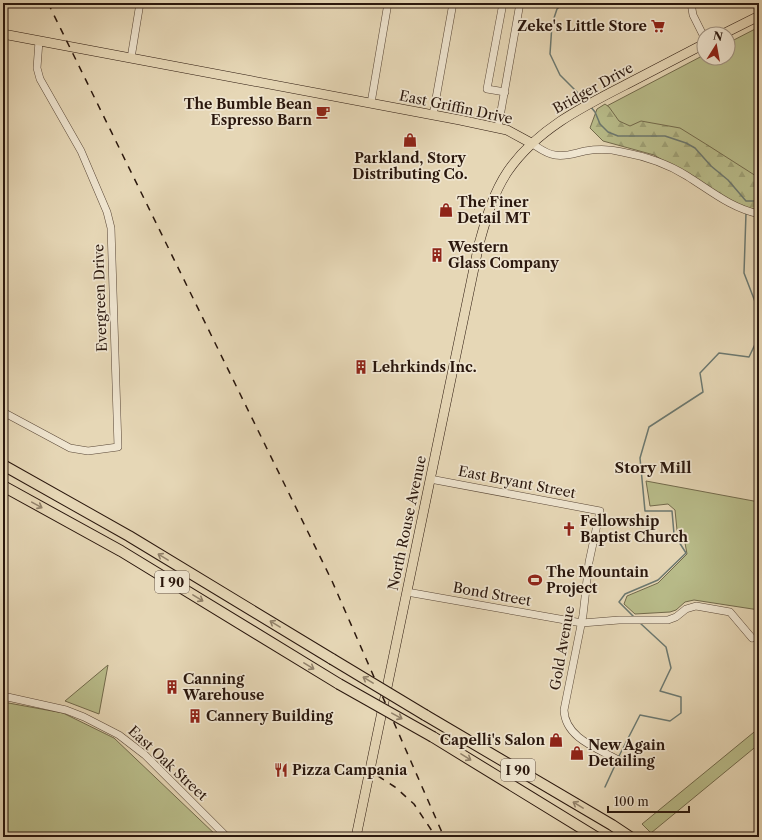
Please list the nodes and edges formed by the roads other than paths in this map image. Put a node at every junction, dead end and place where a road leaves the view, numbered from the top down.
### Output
1 (140, 3) edge
2 (388, 3) edge
3 (452, 3) edge
4 (503, 3) edge
5 (520, 3) edge
6 (691, 3) edge
7 (759, 16) edge
8 (698, 26) edge
9 (736, 28) edge
10 (3, 34) edge
11 (39, 41) junction
12 (696, 48) edge
13 (131, 58) junction
14 (505, 92) junction
15 (371, 103) junction
16 (433, 115) junction
17 (498, 128) junction
18 (531, 143) junction
19 (759, 214) edge
20 (488, 215) joint
21 (3, 412) edge
22 (3, 465) edge
23 (430, 479) junction
24 (3, 486) edge
25 (600, 511) joint
26 (407, 592) junction
27 (581, 623) junction
28 (752, 638) dead end
29 (3, 696) edge
30 (622, 762) dead end
31 (227, 837) edge
32 (356, 837) edge
33 (596, 837) edge
34 (630, 837) edge

1 - 13 street
2 - 15 street
3 - 16 street
4 - 14 street
5 - 14 street
6 - 8 street
7 - 9 main road
10 - 11 main road, East Griffin Drive
11 - 13 main road, East Griffin Drive
11 - 21 street, Evergreen Drive
12 - 18 main road, Bridger Drive
13 - 15 main road, East Griffin Drive
14 - 17 street
15 - 16 main road, East Griffin Drive
16 - 17 main road, East Griffin Drive
17 - 18 main road, East Griffin Drive
18 - 19 street, East Griffin Drive
18 - 20 main road, Bridger Drive
20 - 23 main road, North Rouse Avenue
34 -> 22 highway, I 90, bridge
23 - 25 street, East Bryant Street
23 - 26 main road, North Rouse Avenue
24 -> 33 highway, I 90, bridge
25 - 27 street, Gold Avenue
26 - 27 street, Bond Street
26 - 32 main road, North Rouse Avenue
27 - 28 street, Bond Street
27 - 30 street, Gold Avenue
29 - 31 street, East Oak Street

